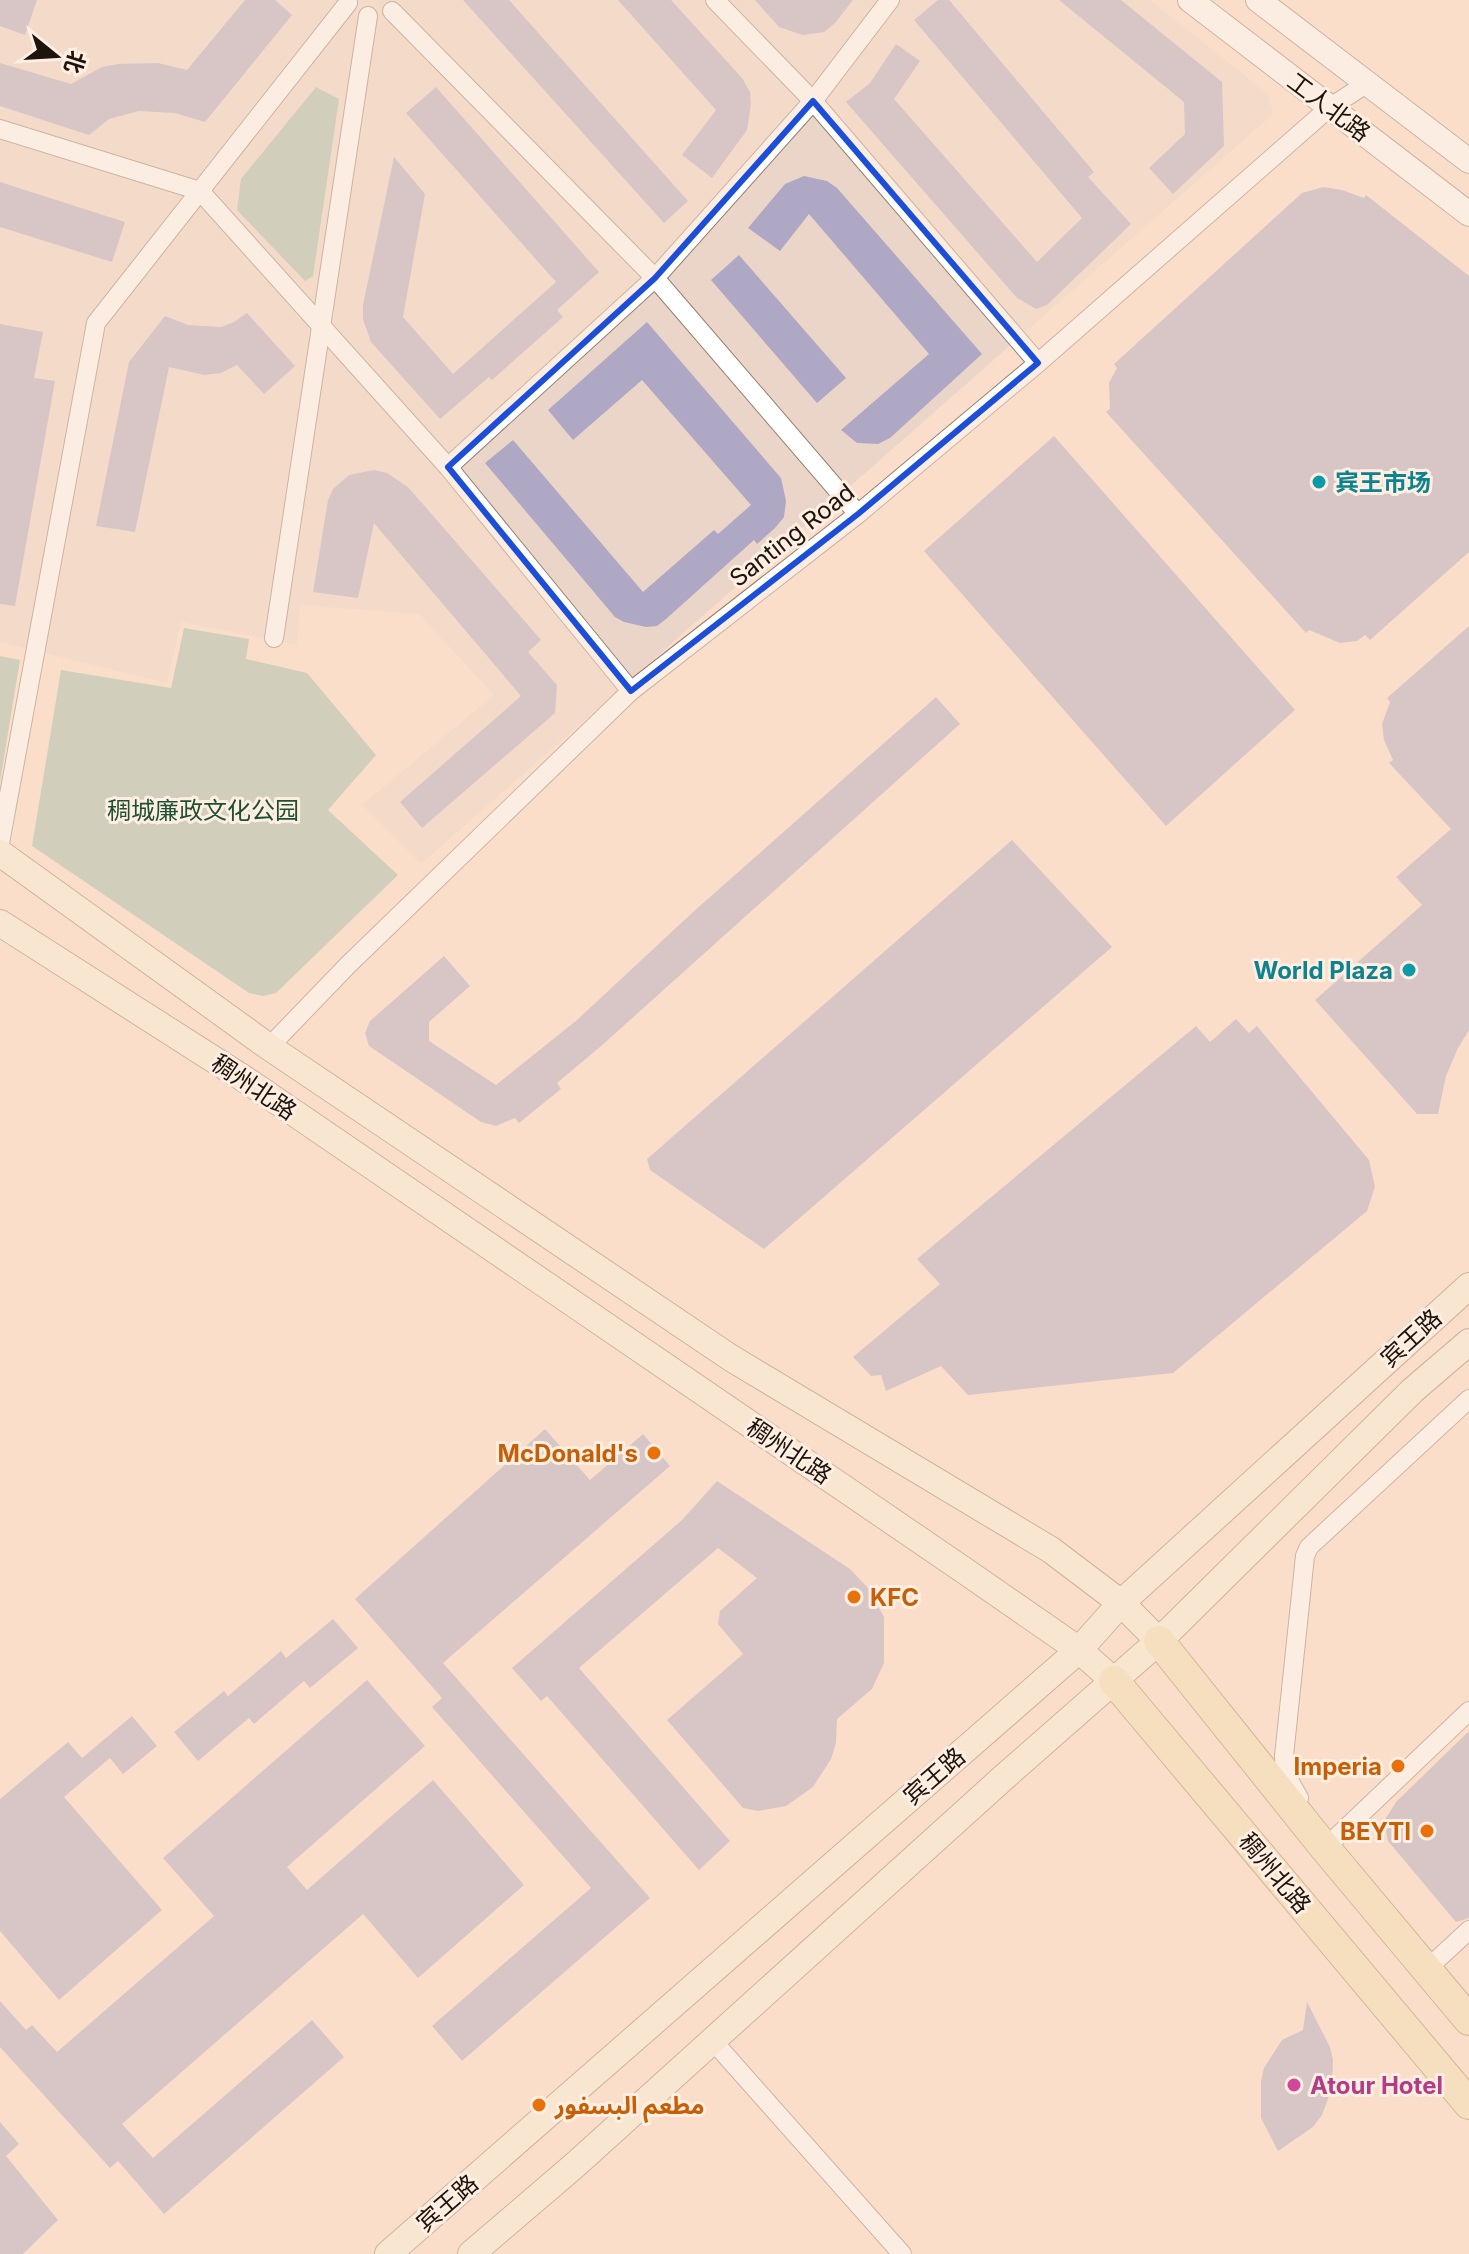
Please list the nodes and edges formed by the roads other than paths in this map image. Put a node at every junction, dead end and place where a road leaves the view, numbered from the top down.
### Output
1 (715, 0) edge
2 (890, 0) edge
3 (1190, 0) edge
4 (1258, 0) edge
5 (347, 2) edge
6 (397, 6) edge
7 (368, 16) junction
8 (1366, 84) junction
9 (813, 101) junction
10 (1329, 108) junction
11 (0, 129) edge
12 (1469, 161) edge
13 (200, 191) junction
14 (1469, 214) edge
15 (655, 278) junction
16 (322, 327) junction
17 (1038, 363) junction
18 (448, 467) junction
19 (858, 514) junction
20 (274, 638) dead end
21 (631, 691) junction
22 (0, 843) edge
23 (0, 853) edge
24 (0, 923) edge
25 (269, 1047) junction
26 (1469, 1286) edge
27 (1469, 1342) edge
28 (1469, 1399) edge
29 (1121, 1603) junction
30 (1159, 1641) junction
31 (1079, 1650) junction
32 (1114, 1681) junction
33 (1469, 1711) edge
34 (1325, 1848) junction
35 (1469, 1930) edge
36 (1428, 1968) junction
37 (1469, 2020) edge
38 (713, 2041) junction
39 (1469, 2104) edge
40 (388, 2254) edge
41 (471, 2254) edge
42 (902, 2254) edge

1 - 9 street
2 - 9 street
3 - 10 street, 工人北路
4 - 8 street, 工人北路
5 - 7 street
5 - 13 street
6 - 7 street
6 - 15 street
7 - 16 street
8 - 10 street, Santing Road
8 - 12 street, 工人北路
9 - 15 street
9 - 17 street
10 - 14 street, 工人北路
10 - 17 street, Santing Road
11 - 13 street
13 - 16 street
13 - 22 street
15 - 18 street
15 - 19 street
16 - 18 street
16 - 20 street
17 - 19 street, Santing Road
18 - 21 street
19 - 21 street, Santing Road
21 - 25 street, Santing Road
23 - 25 main road, 稠州北路
24 - 31 main road, 稠州北路
25 - 29 main road, 稠州北路
26 - 29 main road, 宾王路
27 - 30 main road, 宾王路
28 - 34 street
29 - 30 main road, 稠州北路
29 - 31 main road, 宾王路
30 - 32 main road, 宾王路
30 - 34 main road, 稠州北路
31 - 32 main road, 稠州北路
31 - 40 main road, 宾王路
32 - 38 main road, 宾王路
32 - 39 main road, 稠州北路
33 - 34 street
34 - 36 main road, 稠州北路
35 - 36 street
36 - 37 main road, 稠州北路
38 - 41 main road, 宾王路
38 - 42 street

